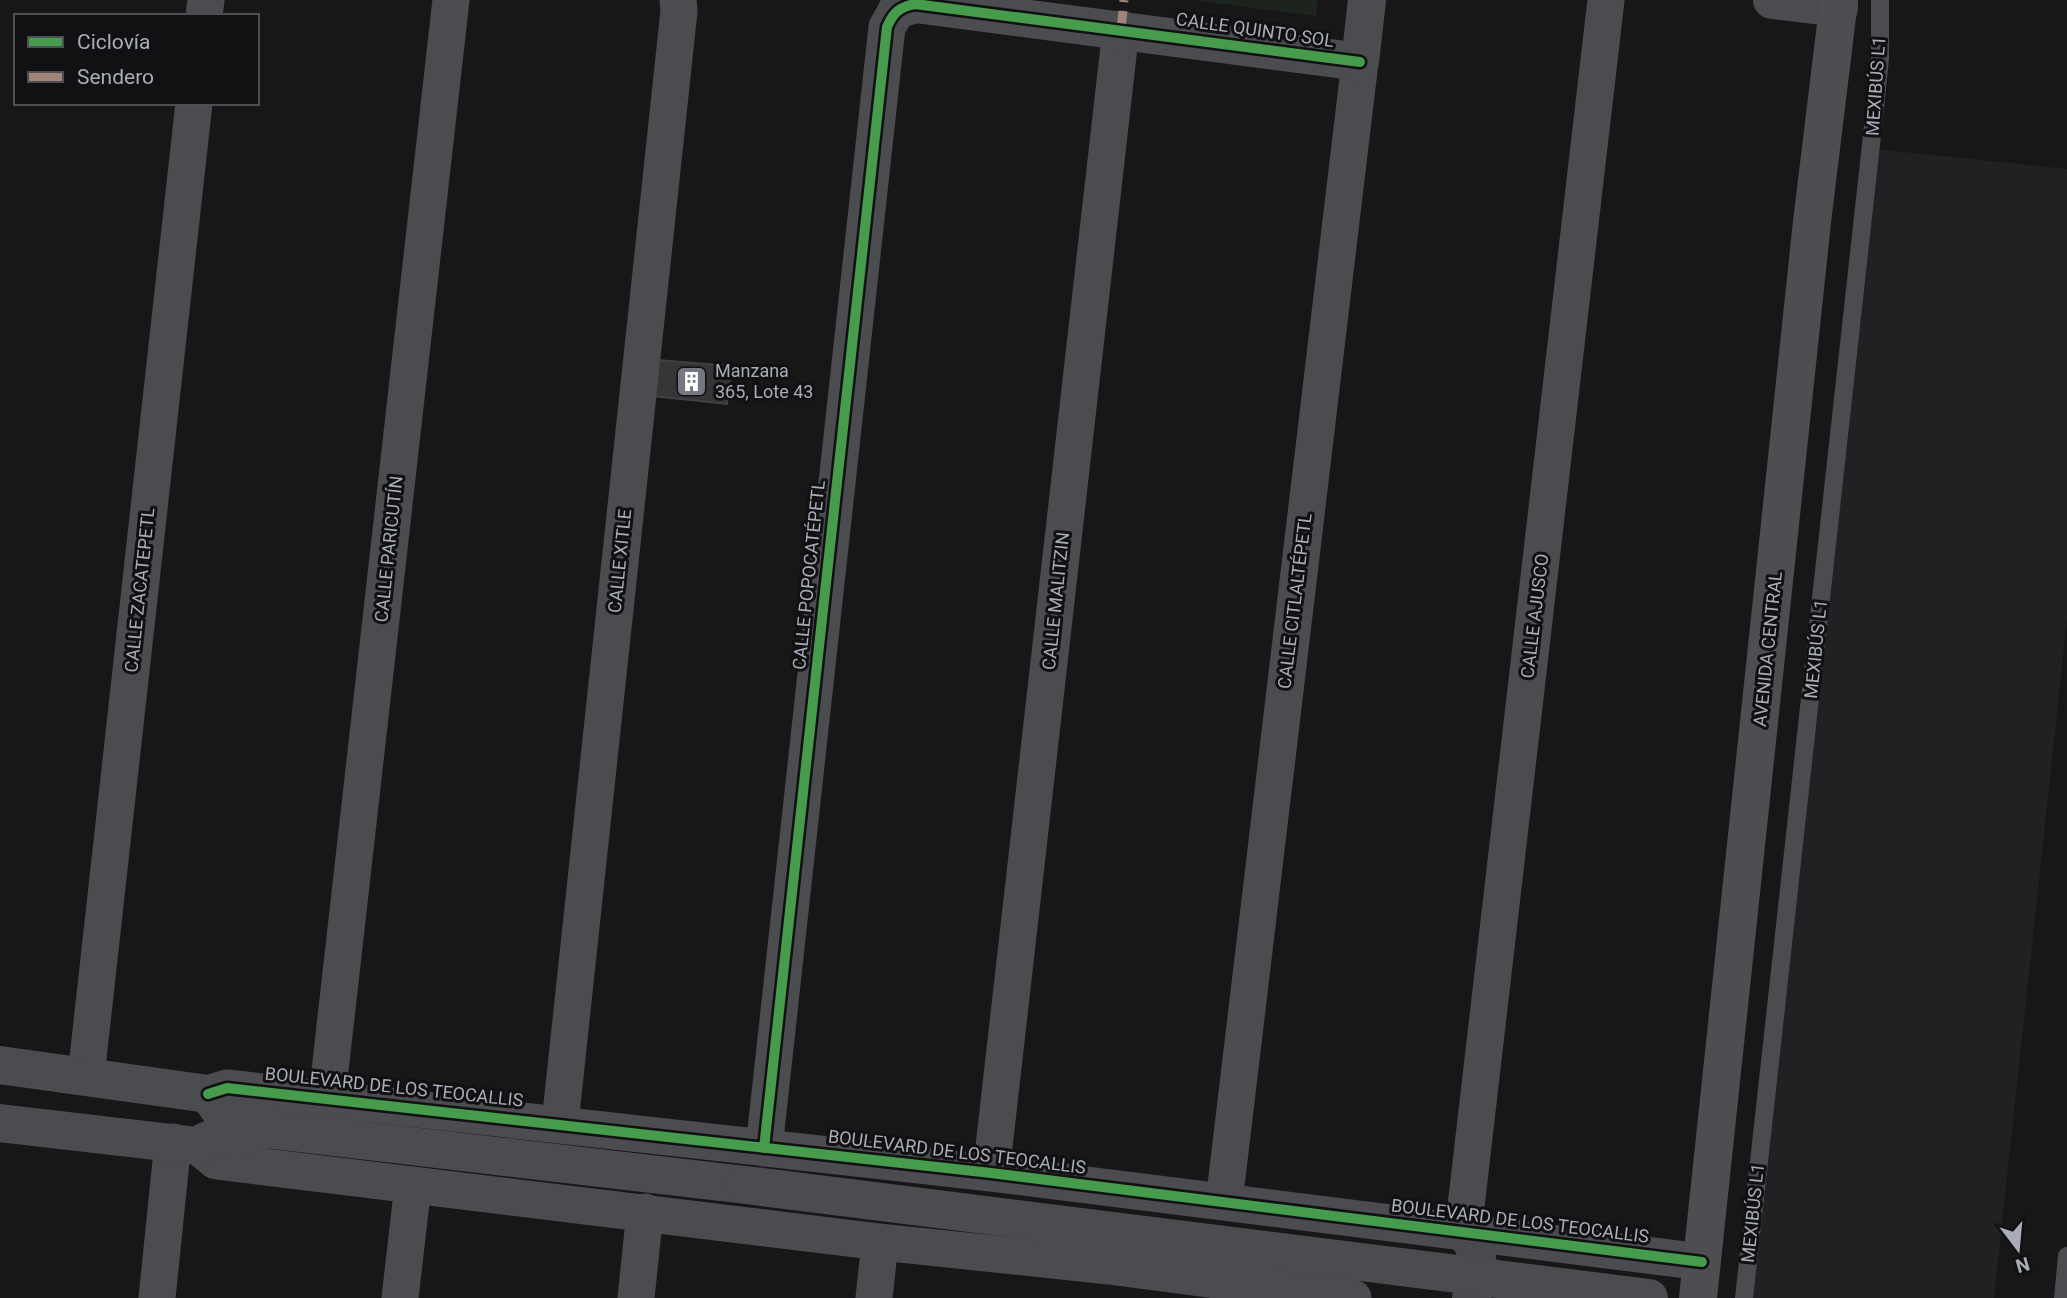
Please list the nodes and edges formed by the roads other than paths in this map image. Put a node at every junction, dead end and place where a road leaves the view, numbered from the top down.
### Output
1 (451, 0) edge
2 (678, 0) edge
3 (1367, 0) edge
4 (1606, 0) edge
5 (1772, 0) edge
6 (1880, 0) edge
7 (1839, 4) edge
8 (897, 10) joint
9 (1121, 29) junction
10 (1360, 62) junction
11 (194, 105) edge
12 (0, 1065) edge
13 (86, 1076) junction
14 (208, 1094) junction
15 (327, 1097) junction
16 (560, 1122) junction
17 (0, 1123) edge
18 (265, 1129) junction
19 (186, 1144) junction
20 (764, 1148) junction
21 (991, 1173) junction
22 (413, 1185) junction
23 (1224, 1202) junction
24 (645, 1212) junction
25 (1463, 1232) junction
26 (880, 1242) junction
27 (2067, 1256) edge
28 (1700, 1280) edge
29 (1107, 1282) edge
30 (157, 1298) edge
31 (400, 1298) edge
32 (636, 1298) edge
33 (874, 1298) edge
34 (1346, 1298) edge
35 (1471, 1298) edge
36 (1649, 1298) edge
37 (1744, 1298) edge
38 (2063, 1298) edge

1 - 15 street, CALLE PARICUTÍN
2 - 16 street, CALLE XITLE
3 - 10 street, CALLE CITLALTÉPETL
4 - 25 street, CALLE AJUSCO
5 - 7 street
6 - 37 lane, MEXIBÚS L1
7 - 28 highway, AVENIDA CENTRAL
8 - 9 street, CALLE QUINTO SOL
8 - 20 street, CALLE POPOCATÉPETL
9 - 10 street, CALLE QUINTO SOL
9 - 21 street, CALLE MALITZIN
10 - 23 street, CALLE CITLALTÉPETL
11 - 13 street, CALLE ZACATEPETL
12 - 13 street, BOULEVARD DE LOS TEOCALLIS
13 - 14 street, BOULEVARD DE LOS TEOCALLIS
14 - 15 street, BOULEVARD DE LOS TEOCALLIS
14 - 18 street
15 - 16 street, BOULEVARD DE LOS TEOCALLIS
16 - 20 street, BOULEVARD DE LOS TEOCALLIS
17 - 19 street
18 - 19 street
18 - 36 street, bridge
19 - 22 street
19 - 30 street
20 - 21 street, BOULEVARD DE LOS TEOCALLIS
21 - 23 street, BOULEVARD DE LOS TEOCALLIS
22 - 24 street
22 - 31 street
23 - 25 street, BOULEVARD DE LOS TEOCALLIS
24 - 26 street
24 - 32 street
25 - 28 street, BOULEVARD DE LOS TEOCALLIS
25 - 35 main road
26 - 29 street
26 - 33 street
27 - 38 lane
29 - 34 street

